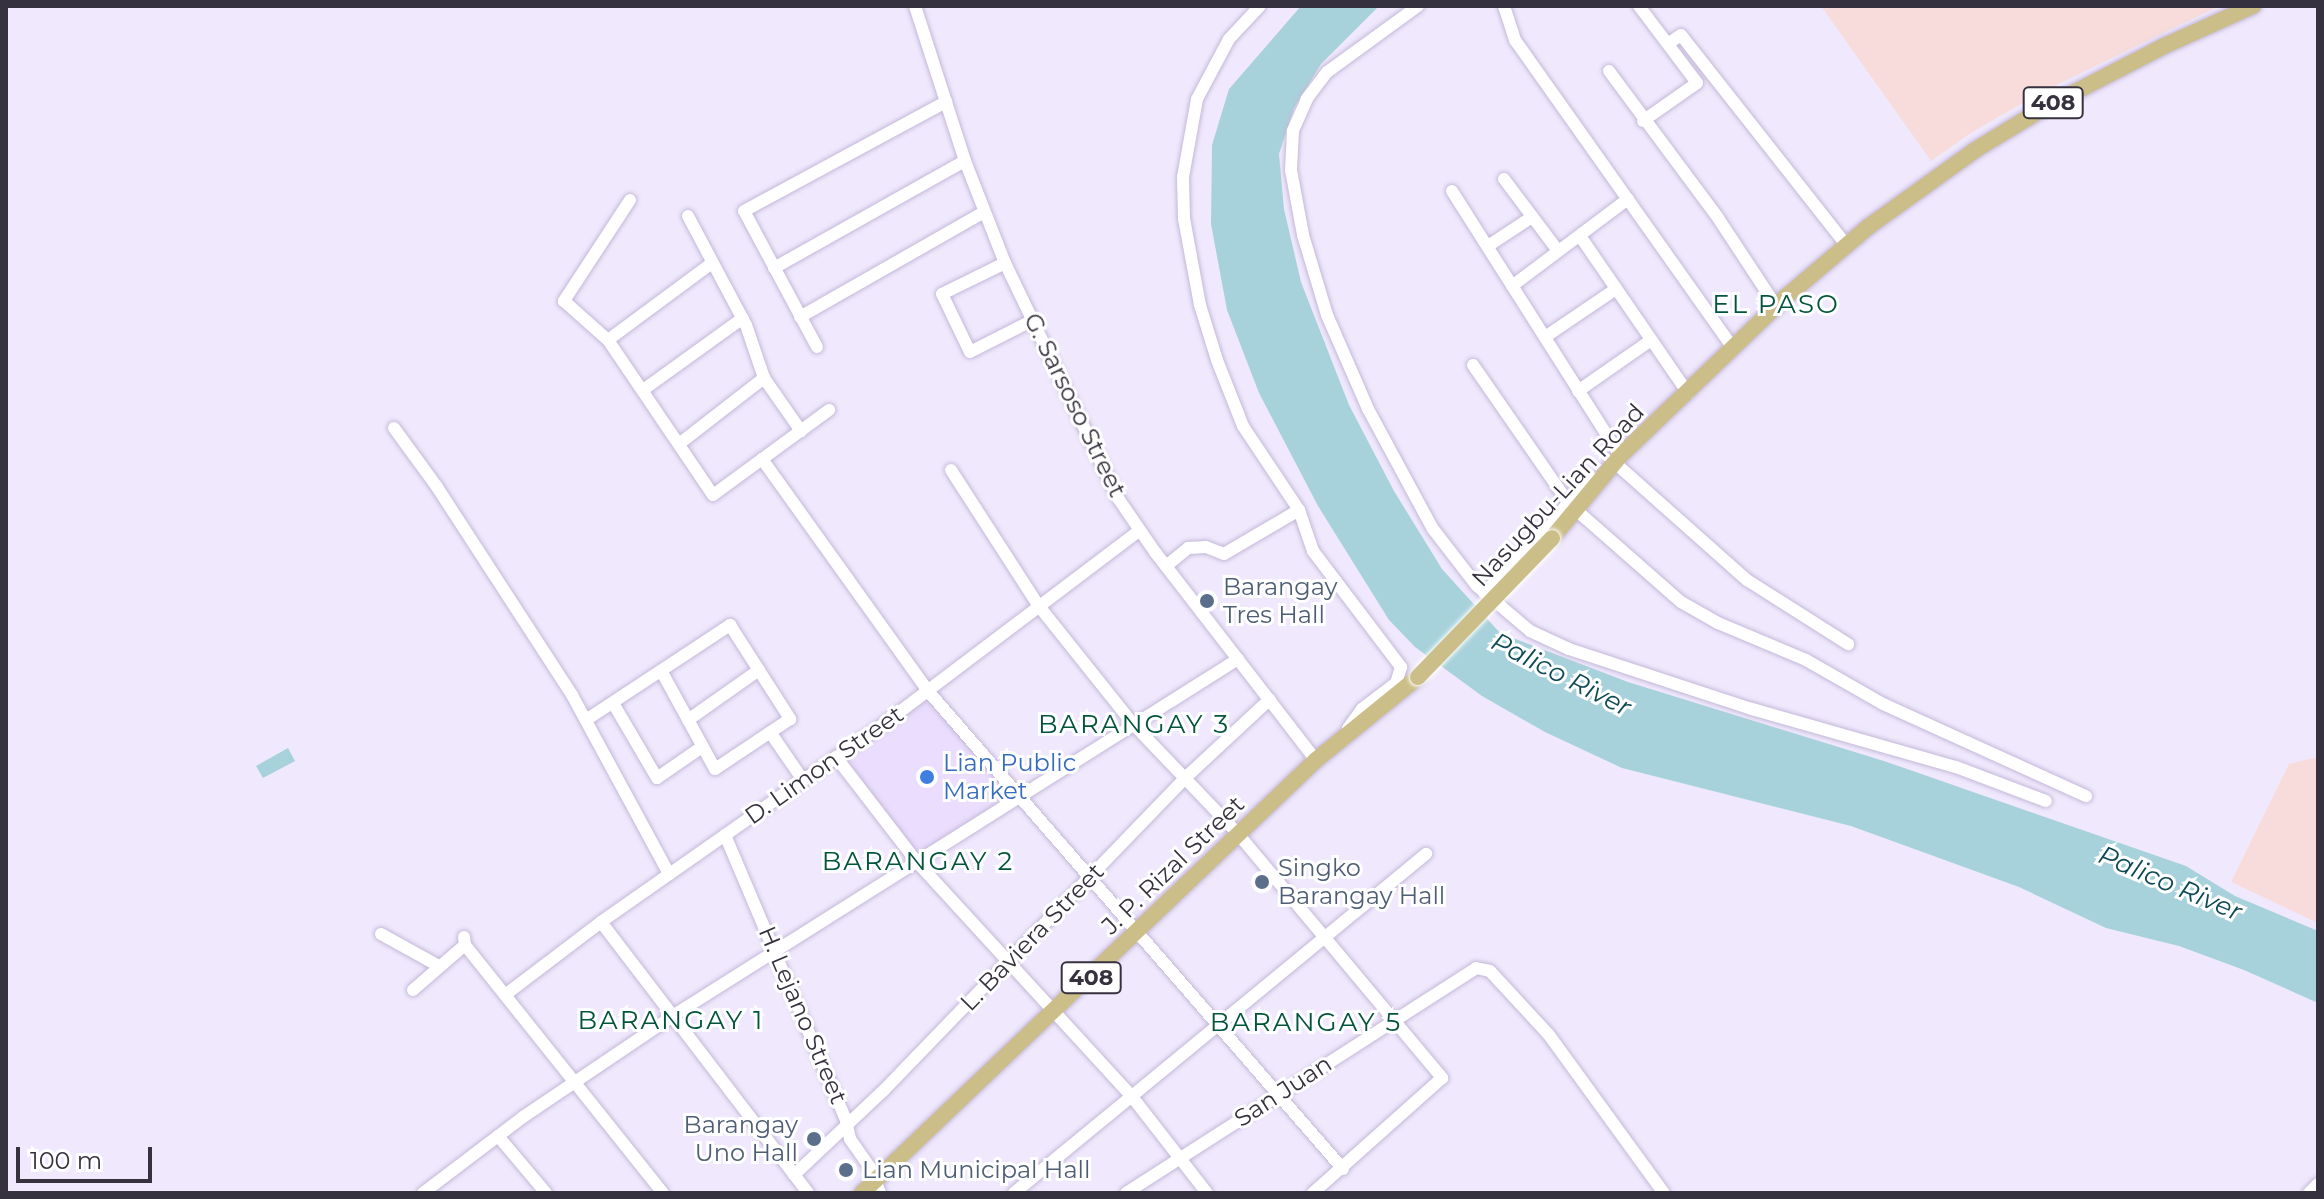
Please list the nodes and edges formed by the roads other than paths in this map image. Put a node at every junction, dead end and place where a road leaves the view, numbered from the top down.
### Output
1 (1260, 6) edge
2 (1418, 6) edge
3 (1504, 6) edge
4 (1639, 6) edge
5 (2253, 6) edge
6 (916, 7) edge
7 (1669, 43) junction
8 (1609, 71) dead end
9 (946, 102) junction
10 (1643, 121) junction
11 (965, 161) junction
12 (1504, 179) dead end
13 (1452, 191) dead end
14 (1628, 199) junction
15 (630, 200) dead end
16 (984, 212) junction
17 (688, 216) dead end
18 (1532, 217) junction
19 (1580, 236) junction
20 (1846, 245) junction
21 (1488, 246) junction
22 (1558, 251) junction
23 (712, 263) junction
24 (1005, 263) junction
25 (774, 268) junction
26 (1512, 286) junction
27 (1616, 289) junction
28 (1776, 306) junction
29 (800, 317) junction
30 (743, 318) junction
31 (1033, 320) junction
32 (1545, 337) junction
33 (608, 340) junction
34 (1651, 340) junction
35 (817, 347) dead end
36 (1733, 348) junction
37 (1473, 365) dead end
38 (764, 378) junction
39 (643, 390) junction
40 (1578, 391) junction
41 (1688, 393) junction
42 (829, 410) dead end
43 (394, 428) dead end
44 (801, 431) junction
45 (679, 444) junction
46 (762, 459) junction
47 (1617, 459) junction
48 (951, 470) dead end
49 (1572, 506) junction
50 (1299, 510) junction
51 (1139, 531) junction
52 (1166, 566) junction
53 (1484, 593) junction
54 (1038, 605) junction
55 (1848, 644) dead end
56 (1238, 659) junction
57 (759, 670) junction
58 (662, 672) junction
59 (1418, 677) joint
60 (928, 691) junction
61 (1270, 699) junction
62 (613, 703) junction
63 (586, 720) junction
64 (688, 720) junction
65 (1133, 724) junction
66 (770, 732) junction
67 (1341, 738) junction
68 (702, 747) junction
69 (836, 757) junction
70 (1316, 760) junction
71 (1184, 779) junction
72 (803, 780) junction
73 (2086, 796) dead end
74 (1018, 797) junction
75 (2046, 801) dead end
76 (725, 835) junction
77 (1239, 835) junction
78 (1426, 854) dead end
79 (917, 862) junction
80 (669, 874) junction
81 (1091, 877) junction
82 (601, 922) junction
83 (1140, 932) junction
84 (381, 934) dead end
85 (1326, 938) junction
86 (776, 950) junction
87 (1008, 961) junction
88 (439, 966) junction
89 (413, 990) dead end
90 (505, 995) junction
91 (1055, 1012) junction
92 (674, 1015) junction
93 (1392, 1019) junction
94 (1219, 1024) junction
95 (574, 1083) junction
96 (1277, 1095) junction
97 (1133, 1098) junction
98 (847, 1127) junction
99 (498, 1136) junction
100 (1180, 1158) junction
101 (1343, 1169) junction
102 (794, 1175) junction
103 (2318, 1184) edge
104 (878, 1187) edge
105 (539, 1191) edge
106 (423, 1193) edge
107 (663, 1193) edge
108 (808, 1193) edge
109 (862, 1193) edge
110 (1014, 1193) edge
111 (1126, 1193) edge
112 (1207, 1193) edge
113 (1313, 1193) edge
114 (1664, 1193) edge
115 (2309, 1193) edge

1 - 50 street
2 - 53 street
3 - 14 street
4 - 7 street
5 - 20 main road, Nasugbu-Lian Road / 408
6 - 9 street, G. Sarsoso Street
7 - 10 street
7 - 20 street
8 - 10 street
9 - 11 street, G. Sarsoso Street
9 - 25 street
10 - 28 street
11 - 16 street, G. Sarsoso Street
11 - 25 street
12 - 18 street
13 - 21 street
14 - 19 street
14 - 36 street
15 - 33 street
16 - 24 street, G. Sarsoso Street
16 - 29 street
17 - 23 street
18 - 21 street
18 - 22 street
19 - 22 street
19 - 27 street
20 - 28 main road, Nasugbu-Lian Road / 408
21 - 26 street
22 - 26 street
23 - 30 street
23 - 33 street
24 - 31 street, G. Sarsoso Street
24 - 31 street
25 - 29 street
26 - 32 street
27 - 32 street
27 - 34 street
28 - 36 main road, Nasugbu-Lian Road / 408
29 - 35 street
30 - 38 street
30 - 39 street
31 - 51 street, G. Sarsoso Street
32 - 40 street
33 - 39 street
34 - 40 street
34 - 41 street
36 - 41 main road, Nasugbu-Lian Road / 408
37 - 49 street
38 - 44 street
38 - 45 street
39 - 45 street
40 - 47 street
41 - 47 main road, Nasugbu-Lian Road / 408
42 - 44 street
43 - 63 street
44 - 46 street
45 - 46 street
46 - 60 street
47 - 49 main road, Nasugbu-Lian Road / 408
47 - 55 street
48 - 54 street
49 - 53 street
49 - 59 main road, Nasugbu-Lian Road / 408, bridge
49 - 73 street
50 - 52 street
50 - 67 street
51 - 52 street, G. Sarsoso Street
51 - 54 street, D. Limon Street
52 - 56 street, G. Sarsoso Street
53 - 75 street
54 - 60 street, D. Limon Street
54 - 65 street
56 - 61 street, G. Sarsoso Street
56 - 65 street
57 - 58 street
57 - 64 street
57 - 66 street
58 - 62 street
58 - 64 street
59 - 67 main road, J. P. Rizal Street / 408
60 - 69 street, D. Limon Street
60 - 74 street
61 - 70 street, G. Sarsoso Street
61 - 71 street, L. Baviera Street
62 - 63 street
62 - 68 street
63 - 80 street
64 - 68 street
65 - 71 street
65 - 74 street
66 - 68 street
66 - 72 street
67 - 70 main road, J. P. Rizal Street / 408
69 - 72 street, D. Limon Street
69 - 79 street
70 - 77 main road, J. P. Rizal Street / 408
71 - 77 street
71 - 81 street, L. Baviera Street
72 - 76 street, D. Limon Street
74 - 79 street
74 - 81 street
76 - 80 street, D. Limon Street
76 - 86 street, H. Lejano Street
77 - 83 main road, J. P. Rizal Street / 408
77 - 85 street
78 - 85 street
79 - 86 street
79 - 87 street
80 - 82 street, D. Limon Street
81 - 83 street
81 - 87 street, L. Baviera Street
82 - 90 street, D. Limon Street
82 - 92 street
83 - 91 main road, J. P. Rizal Street / 408
83 - 94 street
84 - 88 street
85 - 93 street
85 - 94 street
86 - 92 street
86 - 98 street, H. Lejano Street
87 - 91 street
87 - 98 street, L. Baviera Street
88 - 89 street
88 - 90 street
90 - 95 street
91 - 97 street
91 - 104 main road, J. P. Rizal Street / 408
92 - 95 street
92 - 102 street
93 - 96 street, San Juan
93 - 101 street
93 - 114 street, San Juan
94 - 96 street
94 - 97 street
95 - 99 street
95 - 107 street
96 - 100 street, San Juan
96 - 101 street
97 - 100 street
97 - 110 street
98 - 102 street, L. Baviera Street
98 - 104 street, H. Lejano Street
99 - 105 street
99 - 106 street
100 - 111 street, San Juan
100 - 112 street
101 - 113 street
102 - 108 street
103 - 115 street
104 - 109 main road, J. P. Rizal Street / 408

